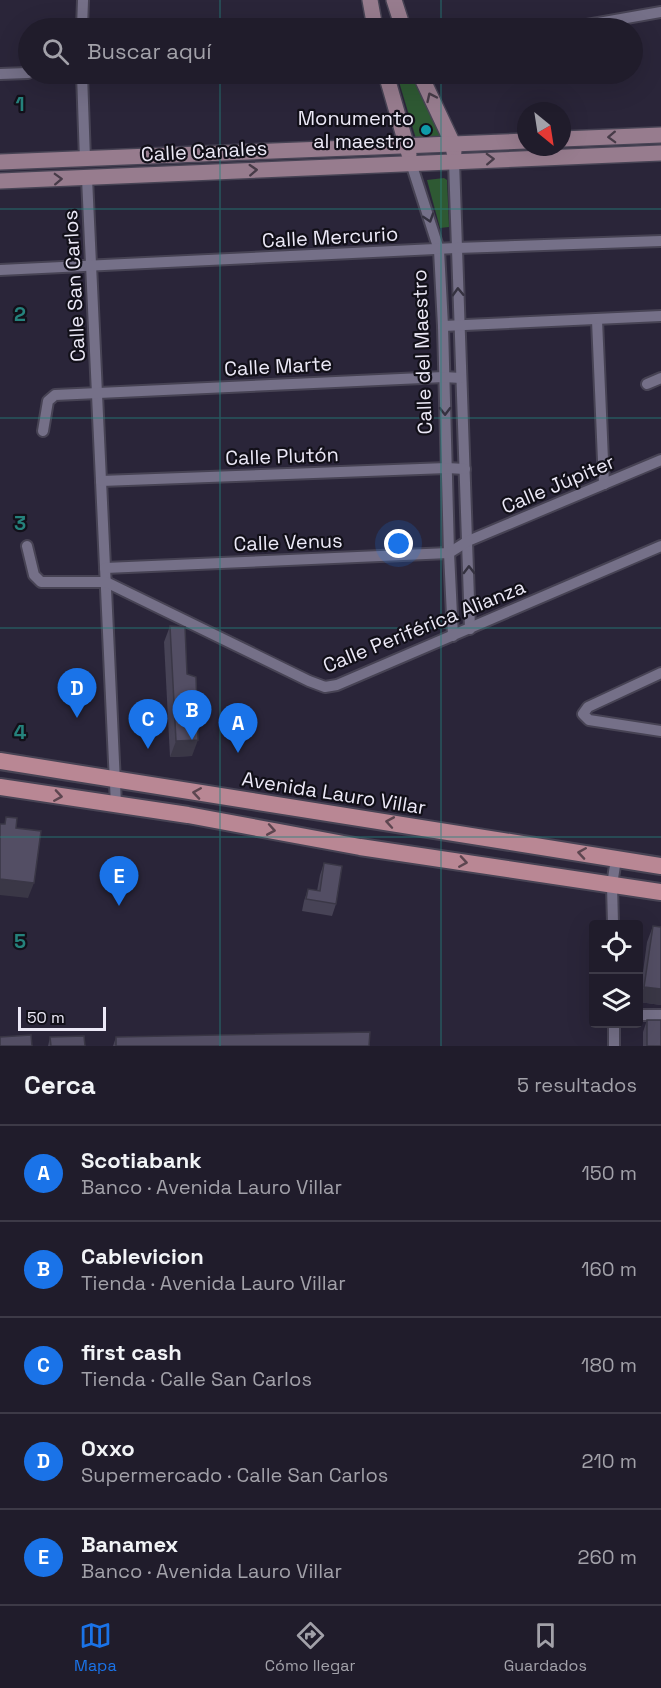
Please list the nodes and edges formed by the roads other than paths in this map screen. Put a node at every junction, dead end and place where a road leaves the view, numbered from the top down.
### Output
1 (83, 0) edge
2 (370, 0) edge
3 (394, 0) edge
4 (661, 12) edge
5 (82, 18) edge
6 (373, 18) edge
7 (400, 18) edge
8 (627, 18) edge
9 (18, 73) edge
10 (0, 74) edge
11 (82, 84) edge
12 (389, 84) edge
13 (425, 84) edge
14 (661, 135) edge
15 (571, 139) edge
16 (517, 141) edge
17 (453, 144) junction
18 (407, 147) junction
19 (661, 153) edge
20 (85, 160) junction
21 (454, 161) junction
22 (0, 162) edge
23 (411, 163) junction
24 (87, 178) junction
25 (0, 181) edge
26 (661, 242) edge
27 (456, 248) junction
28 (439, 250) junction
29 (91, 266) junction
30 (0, 270) edge
31 (661, 316) edge
32 (597, 320) junction
33 (443, 326) junction
34 (459, 326) junction
35 (444, 377) junction
36 (461, 378) junction
37 (661, 378) edge
38 (646, 384) dead end
39 (97, 393) junction
40 (43, 431) dead end
41 (661, 460) edge
42 (447, 468) junction
43 (465, 469) junction
44 (101, 481) junction
45 (604, 484) junction
46 (468, 540) junction
47 (27, 546) dead end
48 (661, 546) edge
49 (449, 553) junction
50 (105, 568) junction
51 (106, 582) junction
52 (470, 629) junction
53 (453, 636) junction
54 (661, 673) edge
55 (661, 731) edge
56 (0, 761) edge
57 (115, 779) junction
58 (0, 787) edge
59 (116, 805) junction
60 (366, 818) junction
61 (360, 847) junction
62 (616, 859) junction
63 (661, 866) edge
64 (612, 885) junction
65 (661, 892) edge
66 (613, 920) edge
67 (643, 1015) edge
68 (661, 1015) edge
69 (614, 1028) edge
70 (614, 1046) edge

1 - 5 street
2 - 6 main road
3 - 7 main road
4 - 8 street
9 - 10 street
11 - 20 street
12 - 18 main road, Calle del Maestro
17 -> 13 main road, Calle del Maestro
14 -> 15 main road
16 - 17 main road, Calle Canales
17 - 18 main road, Calle Canales
17 - 21 main road, Calle del Maestro
18 - 20 main road, Calle Canales
18 - 23 main road, Calle del Maestro
21 -> 19 main road, Calle Canales
20 - 22 main road, Calle Canales
21 - 23 main road, Calle Canales
21 - 27 street, Calle del Maestro
24 -> 23 main road, Calle Canales
23 -> 28 street, Calle del Maestro
25 -> 24 main road, Calle Canales
24 - 29 street, Calle San Carlos
26 - 27 street, Calle Mercurio
27 - 28 street, Calle Mercurio
34 -> 27 street, Calle del Maestro
28 - 29 street, Calle Mercurio
28 - 33 street, Calle del Maestro
29 - 30 street, Calle Mercurio
29 - 39 street, Calle San Carlos
31 - 32 street
32 - 34 street
32 - 45 street
33 - 34 street
33 - 35 street, Calle del Maestro
34 - 36 street, Calle del Maestro
35 - 36 street, Calle Marte
35 - 39 street, Calle Marte
35 -> 42 street, Calle del Maestro
36 - 43 street, Calle del Maestro
37 - 38 street
39 - 40 street
39 - 44 street, Calle San Carlos
41 - 45 street, Calle Júpiter
42 - 43 street, Calle Plutón
42 - 44 street, Calle Plutón
42 - 49 street, Calle del Maestro
43 - 46 street, Calle del Maestro
44 - 50 street, Calle San Carlos
45 - 46 street, Calle Júpiter
46 - 49 street
52 -> 46 street, Calle del Maestro
47 - 51 street
48 - 52 street, Calle Periférica Alianza
49 - 50 street, Calle Venus
49 - 53 street, Calle del Maestro
50 - 51 street, Calle San Carlos
51 - 53 street, Calle Periférica Alianza
51 - 57 street, Calle San Carlos
52 - 53 street, Calle Periférica Alianza
54 - 55 street
56 - 57 main road, Avenida Lauro Villar
57 - 59 street, Calle San Carlos
60 -> 57 main road, Avenida Lauro Villar
58 -> 59 main road
59 -> 61 main road
60 - 61 main road
62 -> 60 main road, Avenida Lauro Villar
61 -> 64 main road
62 - 63 main road, Avenida Lauro Villar
62 - 64 street
64 - 65 main road
64 - 66 street
67 - 68 street
69 - 70 street

